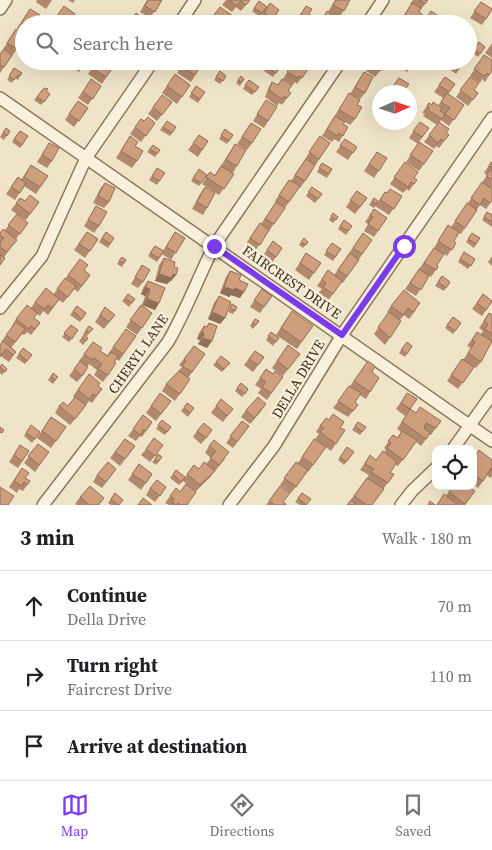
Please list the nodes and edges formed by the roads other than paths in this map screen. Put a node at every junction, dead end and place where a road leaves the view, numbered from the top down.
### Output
1 (6, 0) edge
2 (195, 0) edge
3 (384, 0) edge
4 (0, 9) edge
5 (185, 15) edge
6 (373, 15) edge
7 (147, 70) edge
8 (335, 70) edge
9 (0, 98) edge
10 (492, 118) edge
11 (86, 158) junction
12 (214, 246) junction
13 (0, 308) edge
14 (342, 335) junction
15 (492, 394) edge
16 (471, 425) junction
17 (492, 440) edge
18 (456, 445) edge
19 (432, 472) edge
20 (43, 505) edge
21 (229, 505) edge
22 (401, 505) edge

1 - 4 street
2 - 5 street
3 - 6 street
7 - 11 street
8 - 12 street, CHERYL LANE
9 - 11 street, FAIRCREST DRIVE
10 - 14 street, DELLA DRIVE
11 - 12 street, FAIRCREST DRIVE
11 - 13 street
12 - 14 street, FAIRCREST DRIVE
12 - 20 street, CHERYL LANE
14 - 16 street, FAIRCREST DRIVE
14 - 21 street, DELLA DRIVE
15 - 16 street
16 - 17 street, FAIRCREST DRIVE
16 - 18 street
19 - 22 street

